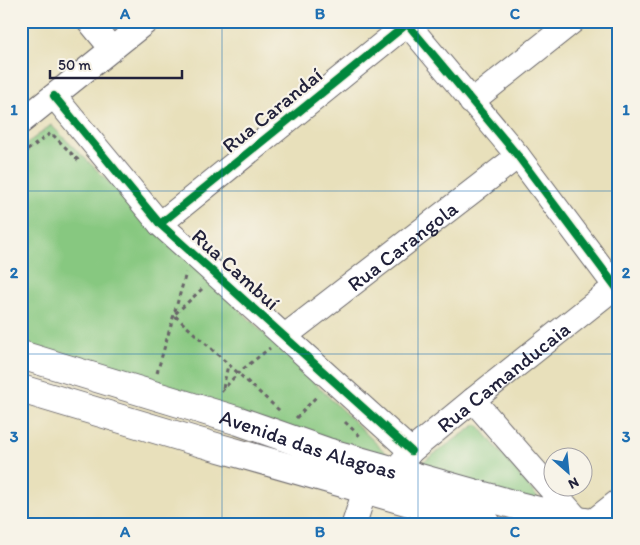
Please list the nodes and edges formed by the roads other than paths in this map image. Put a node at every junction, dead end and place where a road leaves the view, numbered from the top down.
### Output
1 (89, 21) edge
2 (147, 21) edge
3 (573, 21) edge
4 (406, 23) edge
5 (112, 49) junction
6 (54, 96) junction
7 (471, 102) junction
8 (21, 122) edge
9 (518, 156) junction
10 (160, 224) junction
11 (617, 289) edge
12 (278, 342) junction
13 (21, 355) edge
14 (21, 389) edge
15 (473, 400) junction
16 (403, 461) junction
17 (365, 490) junction
18 (619, 501) edge
19 (589, 523) edge
20 (354, 524) edge
21 (487, 524) edge

1 - 5 street
2 - 5 street
3 - 7 street
4 - 7 street
4 - 10 street, Rua Carandaí
5 - 6 street
6 - 8 street
6 - 10 street, Rua Cambuí
7 - 9 street
9 - 11 street
9 - 12 street, Rua Carangola
10 - 12 street, Rua Cambuí
11 - 15 street, Rua Camanducaia
12 - 16 street, Rua Cambuí
13 - 16 main road, Avenida das Alagoas
14 - 17 main road, Avenida das Alagoas
15 - 16 street, Rua Camanducaia
15 - 19 street
16 - 19 main road, Avenida das Alagoas
17 - 20 street
17 - 21 main road, Avenida das Alagoas
18 - 19 street

